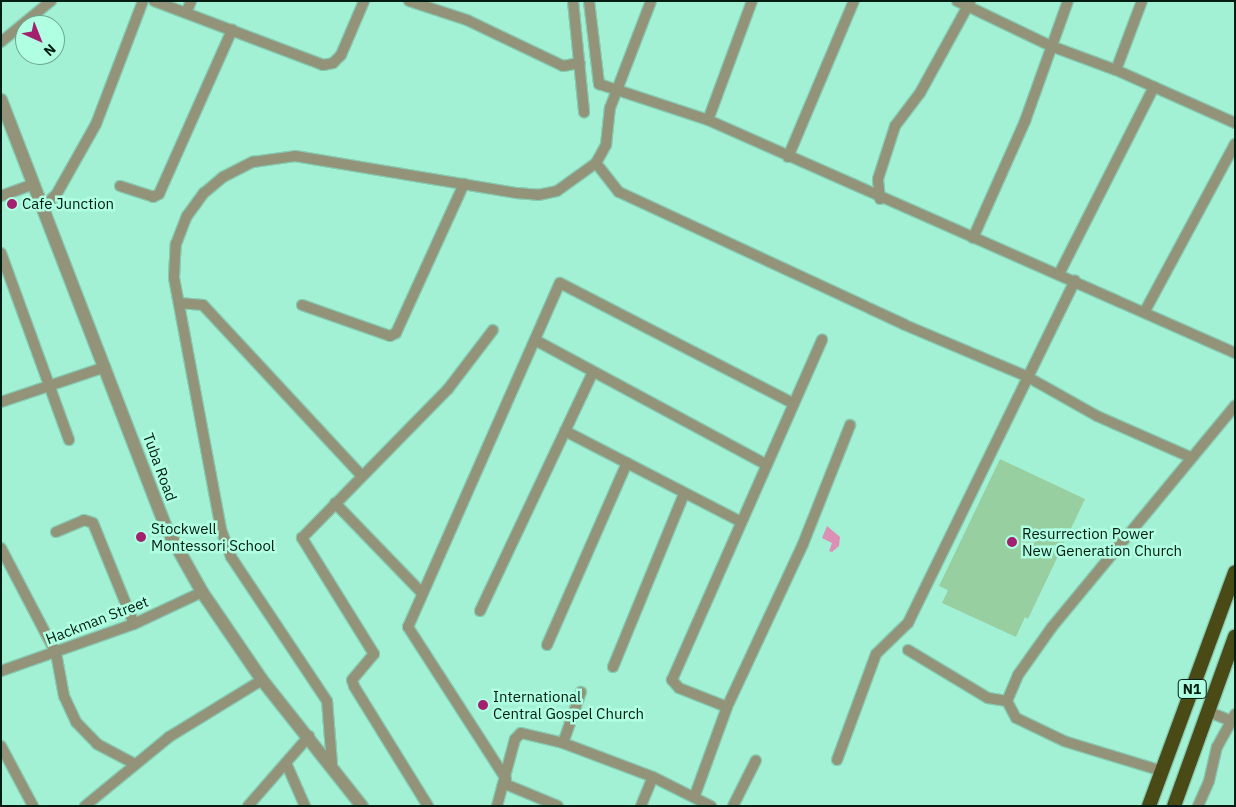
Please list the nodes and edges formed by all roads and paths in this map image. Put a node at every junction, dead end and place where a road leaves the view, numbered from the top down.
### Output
1 (51, 1) edge
2 (143, 1) edge
3 (154, 1) edge
4 (191, 1) edge
5 (364, 1) edge
6 (410, 1) edge
7 (573, 1) edge
8 (589, 1) edge
9 (651, 1) edge
10 (752, 1) edge
11 (854, 1) edge
12 (957, 1) edge
13 (1068, 1) edge
14 (1142, 1) edge
15 (970, 4) edge
16 (186, 13) junction
17 (232, 30) junction
18 (1, 42) edge
19 (1051, 46) junction
20 (580, 63) junction
21 (1116, 70) junction
22 (1154, 87) junction
23 (620, 88) junction
24 (1, 100) edge
25 (584, 112) dead end
26 (708, 120) junction
27 (1235, 123) edge
28 (1235, 144) edge
29 (788, 157) junction
30 (596, 164) junction
31 (34, 184) junction
32 (464, 184) junction
33 (120, 186) dead end
34 (1, 196) edge
35 (880, 199) junction
36 (43, 207) junction
37 (973, 238) junction
38 (1, 254) edge
39 (1059, 274) junction
40 (1075, 281) junction
41 (179, 303) junction
42 (302, 305) dead end
43 (1145, 311) junction
44 (493, 330) dead end
45 (535, 340) junction
46 (822, 340) dead end
47 (1235, 353) edge
48 (105, 367) junction
49 (592, 374) junction
50 (1026, 376) junction
51 (50, 385) junction
52 (1, 402) edge
53 (792, 403) junction
54 (1235, 406) edge
55 (850, 425) dead end
56 (565, 431) junction
57 (69, 440) dead end
58 (1190, 457) junction
59 (627, 463) junction
60 (765, 464) junction
61 (362, 476) junction
62 (684, 494) junction
63 (335, 503) junction
64 (738, 522) junction
65 (56, 532) dead end
66 (1, 548) edge
67 (1235, 572) edge
68 (202, 592) junction
69 (421, 592) junction
70 (480, 611) dead end
71 (134, 624) junction
72 (1235, 637) edge
73 (547, 645) dead end
74 (908, 650) dead end
75 (56, 653) junction
76 (613, 667) dead end
77 (1, 672) edge
78 (262, 680) junction
79 (581, 692) dead end
80 (1007, 701) junction
81 (728, 708) junction
82 (1209, 712) junction
83 (1233, 717) edge
84 (309, 736) junction
85 (563, 743) junction
86 (1, 746) edge
87 (756, 760) dead end
88 (837, 760) dead end
89 (286, 763) junction
90 (136, 764) junction
91 (332, 764) junction
92 (1162, 771) junction
93 (653, 777) junction
94 (505, 781) junction
95 (695, 795) junction
96 (33, 806) edge
97 (85, 806) edge
98 (248, 806) edge
99 (305, 806) edge
100 (362, 806) edge
101 (428, 806) edge
102 (497, 806) edge
103 (558, 806) edge
104 (640, 806) edge
105 (711, 806) edge
106 (733, 806) edge
107 (1149, 806) edge
108 (1174, 806) edge
109 (1198, 806) edge

1 - 18 street
2 - 36 street
3 - 16 street
4 - 16 street
5 - 17 street
6 - 20 street
7 - 20 street
8 - 23 street
9 - 23 street
10 - 26 street
11 - 29 street
12 - 15 street
13 - 19 street
14 - 21 street
15 - 19 street
15 - 35 street
16 - 17 street
17 - 33 street
19 - 21 street
19 - 37 street
20 - 25 street
21 - 22 street
22 - 27 street
22 - 39 street
23 - 26 street
23 - 30 street
24 - 31 street, Tuba Road
26 - 29 street
28 - 43 street
29 - 35 street
30 - 32 street
30 - 50 street
31 - 34 street
31 - 36 street, Tuba Road
32 - 41 street
32 - 42 street
35 - 37 street
36 - 48 street, Tuba Road
37 - 39 street
38 - 51 street
39 - 40 street
40 - 43 street
40 - 50 street
41 - 61 street
41 - 91 street
43 - 47 street
44 - 61 street
45 - 49 street
45 - 53 street
45 - 69 street
46 - 53 street
48 - 51 street
48 - 68 street, Tuba Road
49 - 56 street
49 - 60 street
50 - 58 street
50 - 88 street
51 - 52 street
51 - 57 street
53 - 60 street
54 - 58 street
55 - 81 street
56 - 59 street
56 - 70 street
58 - 80 street
59 - 62 street
59 - 73 street
60 - 64 street
61 - 63 street
62 - 64 street
62 - 76 street
63 - 69 street
63 - 101 street
64 - 81 street
65 - 71 street
66 - 75 street
67 - 92 highway, N1
68 - 71 street, Hackman Street
68 - 78 street, Tuba Road
69 - 94 street
71 - 75 street, Hackman Street
72 - 82 highway, N1
74 - 80 street
75 - 77 street, Hackman Street
75 - 90 street
78 - 84 street, Tuba Road
78 - 90 street
79 - 85 street
80 - 92 street
81 - 95 street
82 - 83 street
82 - 108 highway, N1
83 - 109 street
84 - 89 street
84 - 91 street, Tuba Road
85 - 93 street
85 - 94 street
86 - 96 street
87 - 106 street
89 - 98 street
89 - 99 street
90 - 97 street
91 - 100 street, Tuba Road
92 - 107 highway, N1
93 - 95 street
93 - 104 street
94 - 102 street
94 - 103 street
95 - 105 street

